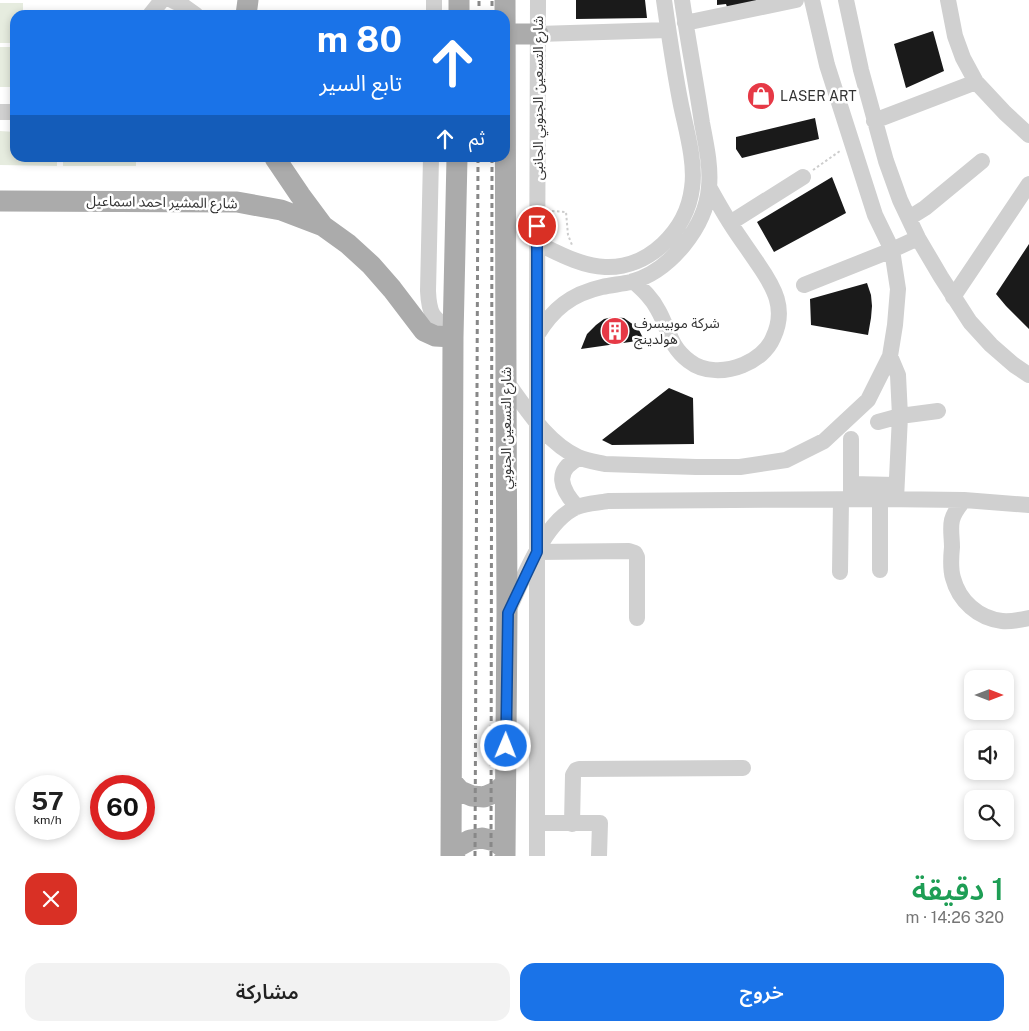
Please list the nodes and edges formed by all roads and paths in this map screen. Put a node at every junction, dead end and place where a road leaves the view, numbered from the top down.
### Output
1 (162, 0) edge
2 (172, 0) edge
3 (538, 0) edge
4 (664, 0) edge
5 (682, 0) edge
6 (796, 0) edge
7 (812, 0) edge
8 (846, 0) edge
9 (948, 0) edge
10 (154, 10) edge
11 (189, 10) edge
12 (685, 23) junction
13 (668, 30) junction
14 (510, 34) edge
15 (538, 34) junction
16 (976, 82) junction
17 (696, 85) junction
18 (678, 89) junction
19 (874, 121) junction
20 (1029, 135) edge
21 (852, 143) junction
22 (982, 161) dead end
23 (278, 162) edge
24 (431, 162) edge
25 (456, 162) edge
26 (506, 162) edge
27 (803, 177) joint
28 (1029, 184) edge
29 (709, 187) junction
30 (300, 196) junction
31 (0, 201) edge
32 (281, 210) junction
33 (537, 210) junction
34 (909, 218) junction
35 (730, 223) junction
36 (323, 226) junction
37 (918, 238) junction
38 (537, 243) junction
39 (892, 250) junction
40 (584, 264) junction
41 (633, 281) junction
42 (804, 285) dead end
43 (953, 297) junction
44 (453, 333) junction
45 (537, 335) junction
46 (890, 356) junction
47 (1029, 375) edge
48 (506, 381) junction
49 (938, 411) dead end
50 (900, 416) junction
51 (537, 422) junction
52 (878, 422) dead end
53 (851, 438) dead end
54 (579, 458) junction
55 (848, 494) junction
56 (891, 495) junction
57 (942, 500) junction
58 (964, 500) junction
59 (1029, 505) edge
60 (577, 507) junction
61 (952, 520) junction
62 (537, 552) junction
63 (880, 570) dead end
64 (840, 572) dead end
65 (508, 613) junction
66 (637, 618) dead end
67 (1029, 618) edge
68 (743, 768) dead end
69 (452, 782) junction
70 (505, 784) junction
71 (538, 823) junction
72 (572, 824) junction
73 (505, 853) edge
74 (452, 856) edge
75 (538, 856) edge
76 (599, 856) edge

1 - 10 street
2 - 11 street
3 - 15 street, شارع التسعين الجنوبي الجانبى
4 - 13 street
5 - 12 street
6 - 12 street
7 - 21 street
8 - 19 street
9 - 16 street
12 - 17 street
13 - 15 street
13 - 18 street
14 - 15 main road
15 - 33 street, شارع التسعين الجنوبي الجانبى
16 - 19 street
16 - 20 street
17 - 18 street
17 - 29 street
18 - 40 street
19 - 34 street
21 - 27 path
21 - 39 street
22 - 34 street
23 - 30 main road
24 - 44 street
25 - 44 main road
26 - 48 main road, شارع التسعين الجنوبي
27 - 35 street
28 - 43 street
29 - 35 street
29 - 41 street
30 - 32 main road
30 - 36 main road
31 - 32 main road, شارع المشير احمد اسماعيل
32 - 36 main road, شارع المشير احمد اسماعيل
33 - 38 street, شارع التسعين الجنوبي الجانبى
33 - 40 path
34 - 37 street
35 - 41 street
36 - 44 main road, شارع المشير احمد اسماعيل
37 - 39 street
37 - 43 street
38 - 40 street
38 - 45 street, شارع التسعين الجنوبي الجانبى
39 - 42 street
39 - 46 street
41 - 45 street
43 - 47 street
44 - 69 main road
45 - 51 street, شارع التسعين الجنوبي الجانبى
46 - 50 street
46 - 54 street
48 - 51 street
48 - 65 main road, شارع التسعين الجنوبي
49 - 50 street
50 - 52 street
50 - 56 street
51 - 54 street
51 - 62 street, شارع التسعين الجنوبي الجانبى
53 - 55 street
54 - 60 street
55 - 56 street
55 - 60 street
55 - 64 street
56 - 57 street
56 - 63 street
57 - 58 street
57 - 61 street
58 - 59 street
58 - 61 street
60 - 62 street
61 - 67 street
62 - 65 street
62 - 66 street
62 - 71 street, شارع التسعين الجنوبي الجانبى
65 - 70 main road, شارع التسعين الجنوبي
68 - 72 street
69 - 70 main road
69 - 74 main road
70 - 73 main road, شارع التسعين الجنوبي
71 - 72 street
71 - 75 street, شارع التسعين الجنوبي الجانبى
72 - 76 street
73 - 74 main road

